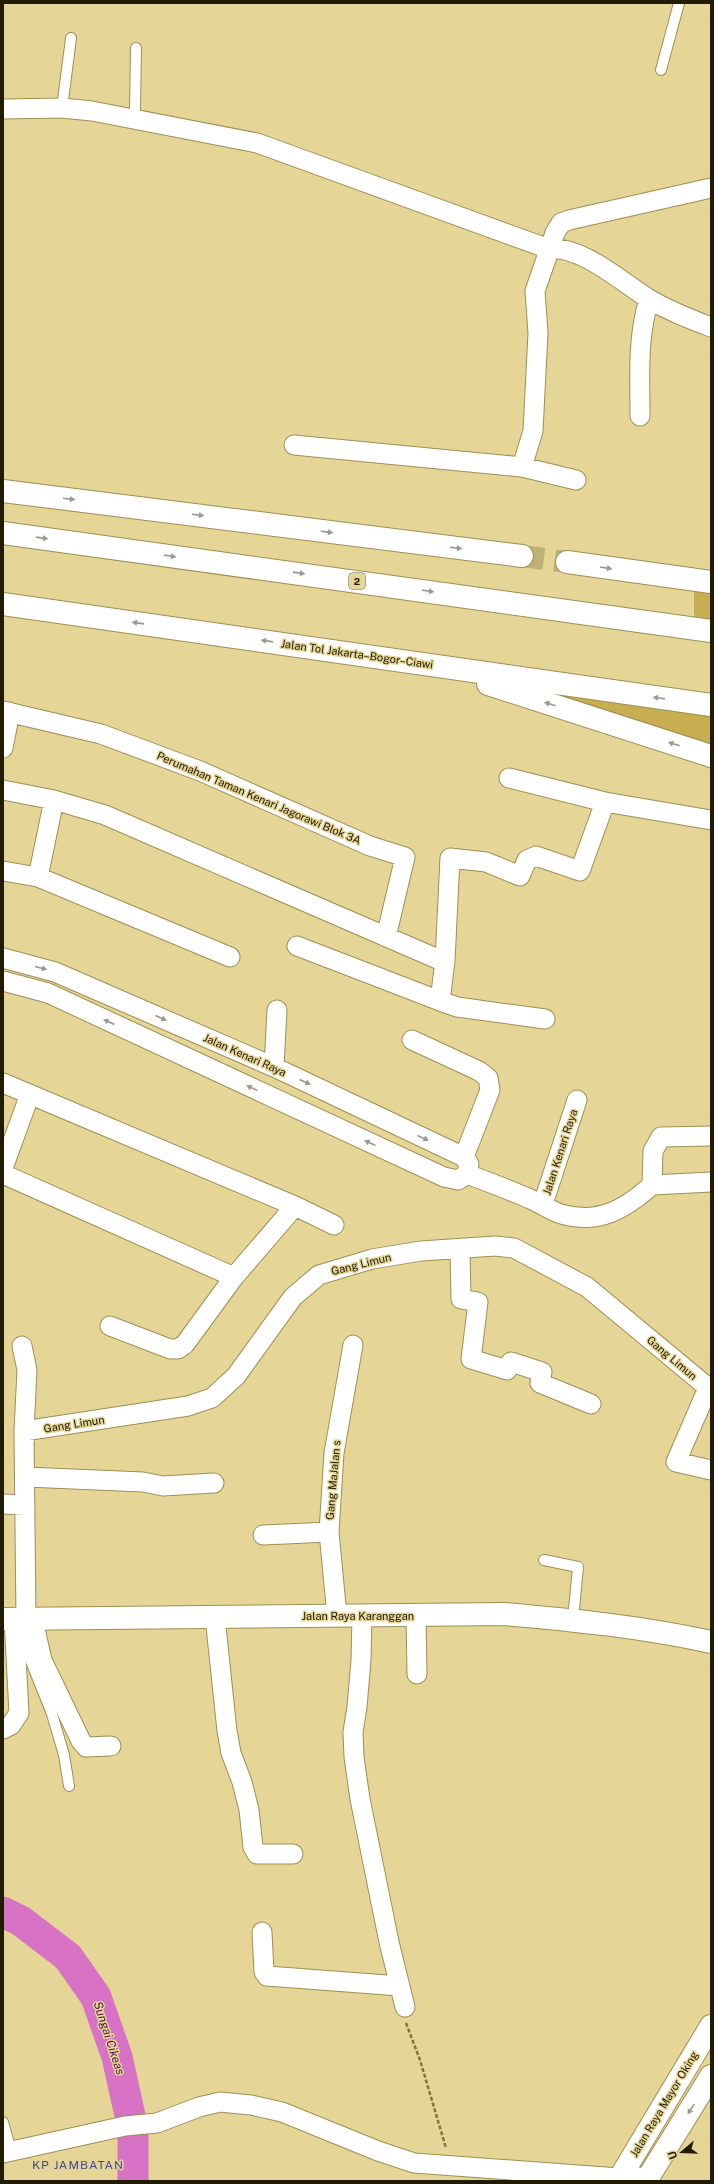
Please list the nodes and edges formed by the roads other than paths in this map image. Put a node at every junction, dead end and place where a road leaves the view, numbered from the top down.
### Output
1 (679, 3) edge
2 (71, 38) dead end
3 (136, 48) dead end
4 (661, 70) dead end
5 (62, 108) junction
6 (3, 109) edge
7 (133, 118) junction
8 (711, 183) edge
9 (549, 250) junction
10 (650, 299) junction
11 (711, 327) edge
12 (640, 416) dead end
13 (294, 445) dead end
14 (522, 467) junction
15 (576, 480) dead end
16 (3, 491) edge
17 (3, 533) edge
18 (522, 556) tunnel mouth
19 (567, 562) tunnel mouth
20 (711, 582) edge
21 (3, 604) edge
22 (711, 631) edge
23 (430, 665) junction
24 (711, 705) edge
25 (6, 711) edge
26 (3, 748) edge
27 (711, 756) edge
28 (509, 778) dead end
29 (3, 790) edge
30 (54, 800) junction
31 (605, 802) junction
32 (711, 820) edge
33 (3, 871) edge
34 (38, 877) junction
35 (386, 937) junction
36 (297, 946) dead end
37 (230, 957) dead end
38 (3, 958) edge
39 (440, 960) dead end
40 (3, 981) edge
41 (440, 1001) junction
42 (277, 1010) dead end
43 (545, 1019) dead end
44 (412, 1040) dead end
45 (274, 1067) junction
46 (3, 1083) edge
47 (30, 1094) junction
48 (577, 1100) dead end
49 (711, 1136) edge
50 (466, 1166) junction
51 (3, 1168) edge
52 (3, 1174) edge
53 (711, 1182) edge
54 (652, 1185) junction
55 (543, 1204) junction
56 (295, 1206) junction
57 (334, 1225) dead end
58 (460, 1248) junction
59 (234, 1277) junction
60 (110, 1326) dead end
61 (353, 1345) dead end
62 (22, 1346) dead end
63 (710, 1389) edge
64 (591, 1404) dead end
65 (24, 1431) junction
66 (711, 1470) edge
67 (26, 1477) junction
68 (214, 1483) dead end
69 (3, 1504) edge
70 (25, 1505) junction
71 (329, 1532) junction
72 (263, 1535) dead end
73 (544, 1560) dead end
74 (337, 1616) junction
75 (416, 1616) junction
76 (216, 1617) junction
77 (362, 1617) junction
78 (19, 1620) edge
79 (573, 1620) junction
80 (711, 1642) edge
81 (417, 1674) dead end
82 (3, 1729) edge
83 (111, 1746) dead end
84 (69, 1786) dead end
85 (293, 1854) dead end
86 (262, 1932) dead end
87 (400, 1986) junction
88 (405, 2006) road end
89 (711, 2026) edge
90 (711, 2076) edge
91 (3, 2122) edge
92 (7, 2152) edge
93 (648, 2179) edge
94 (619, 2180) edge

1 - 4 lane
2 - 5 lane
3 - 7 lane
5 - 6 street
5 - 7 street
7 - 9 street
8 - 9 street
9 - 10 street
9 - 14 street
10 - 11 street
10 - 12 street
13 - 14 street
14 - 15 street
16 -> 18 main road
17 -> 22 main road, 2
19 -> 20 main road
23 -> 21 main road, Jalan Tol Jakarta–Bogor–Ciawi
24 -> 23 main road, Jalan Tol Jakarta–Bogor–Ciawi
27 -> 23 main road
25 - 26 street
25 - 35 street, Perumahan Taman Kenari Jagorawi Blok 3A
28 - 31 street
29 - 30 street
30 - 34 street
30 - 35 street
31 - 32 street
31 - 41 street
33 - 34 street
34 - 37 street
35 - 39 street
36 - 41 street
38 -> 45 street, Jalan Kenari Raya
50 -> 40 street
41 - 43 street
42 - 45 street
44 - 50 street
45 -> 50 street, Jalan Kenari Raya
46 - 47 street
47 - 51 street
47 - 56 street
48 - 55 street, Jalan Kenari Raya
49 - 54 street
50 - 55 street, Jalan Kenari Raya
52 - 59 street
53 - 54 street
54 - 55 street, Jalan Kenari Raya
56 - 57 street
56 - 59 street
58 - 63 street, Gang Limun
58 - 64 street
58 - 65 street, Gang Limun
59 - 60 street
61 - 71 street, Gang MaJalan s
62 - 65 street
63 - 66 street
65 - 67 street
67 - 68 street
67 - 70 street
69 - 70 street
70 - 78 street
71 - 72 street
71 - 74 street, Gang MaJalan s
73 - 79 lane
74 - 76 main road, Jalan Raya Karanggan
74 - 77 main road, Jalan Raya Karanggan
75 - 77 main road, Jalan Raya Karanggan
75 - 79 main road, Jalan Raya Karanggan
75 - 81 street
76 - 78 main road, Jalan Raya Karanggan
76 - 85 street
77 - 87 street
78 - 82 street
78 - 83 street
78 - 84 lane
79 - 80 main road, Jalan Raya Karanggan
86 - 87 street
87 - 88 street
89 - 94 main road, Jalan Raya Mayor Oking
90 -> 93 main road
91 - 92 lane
92 - 94 street
93 - 94 street

